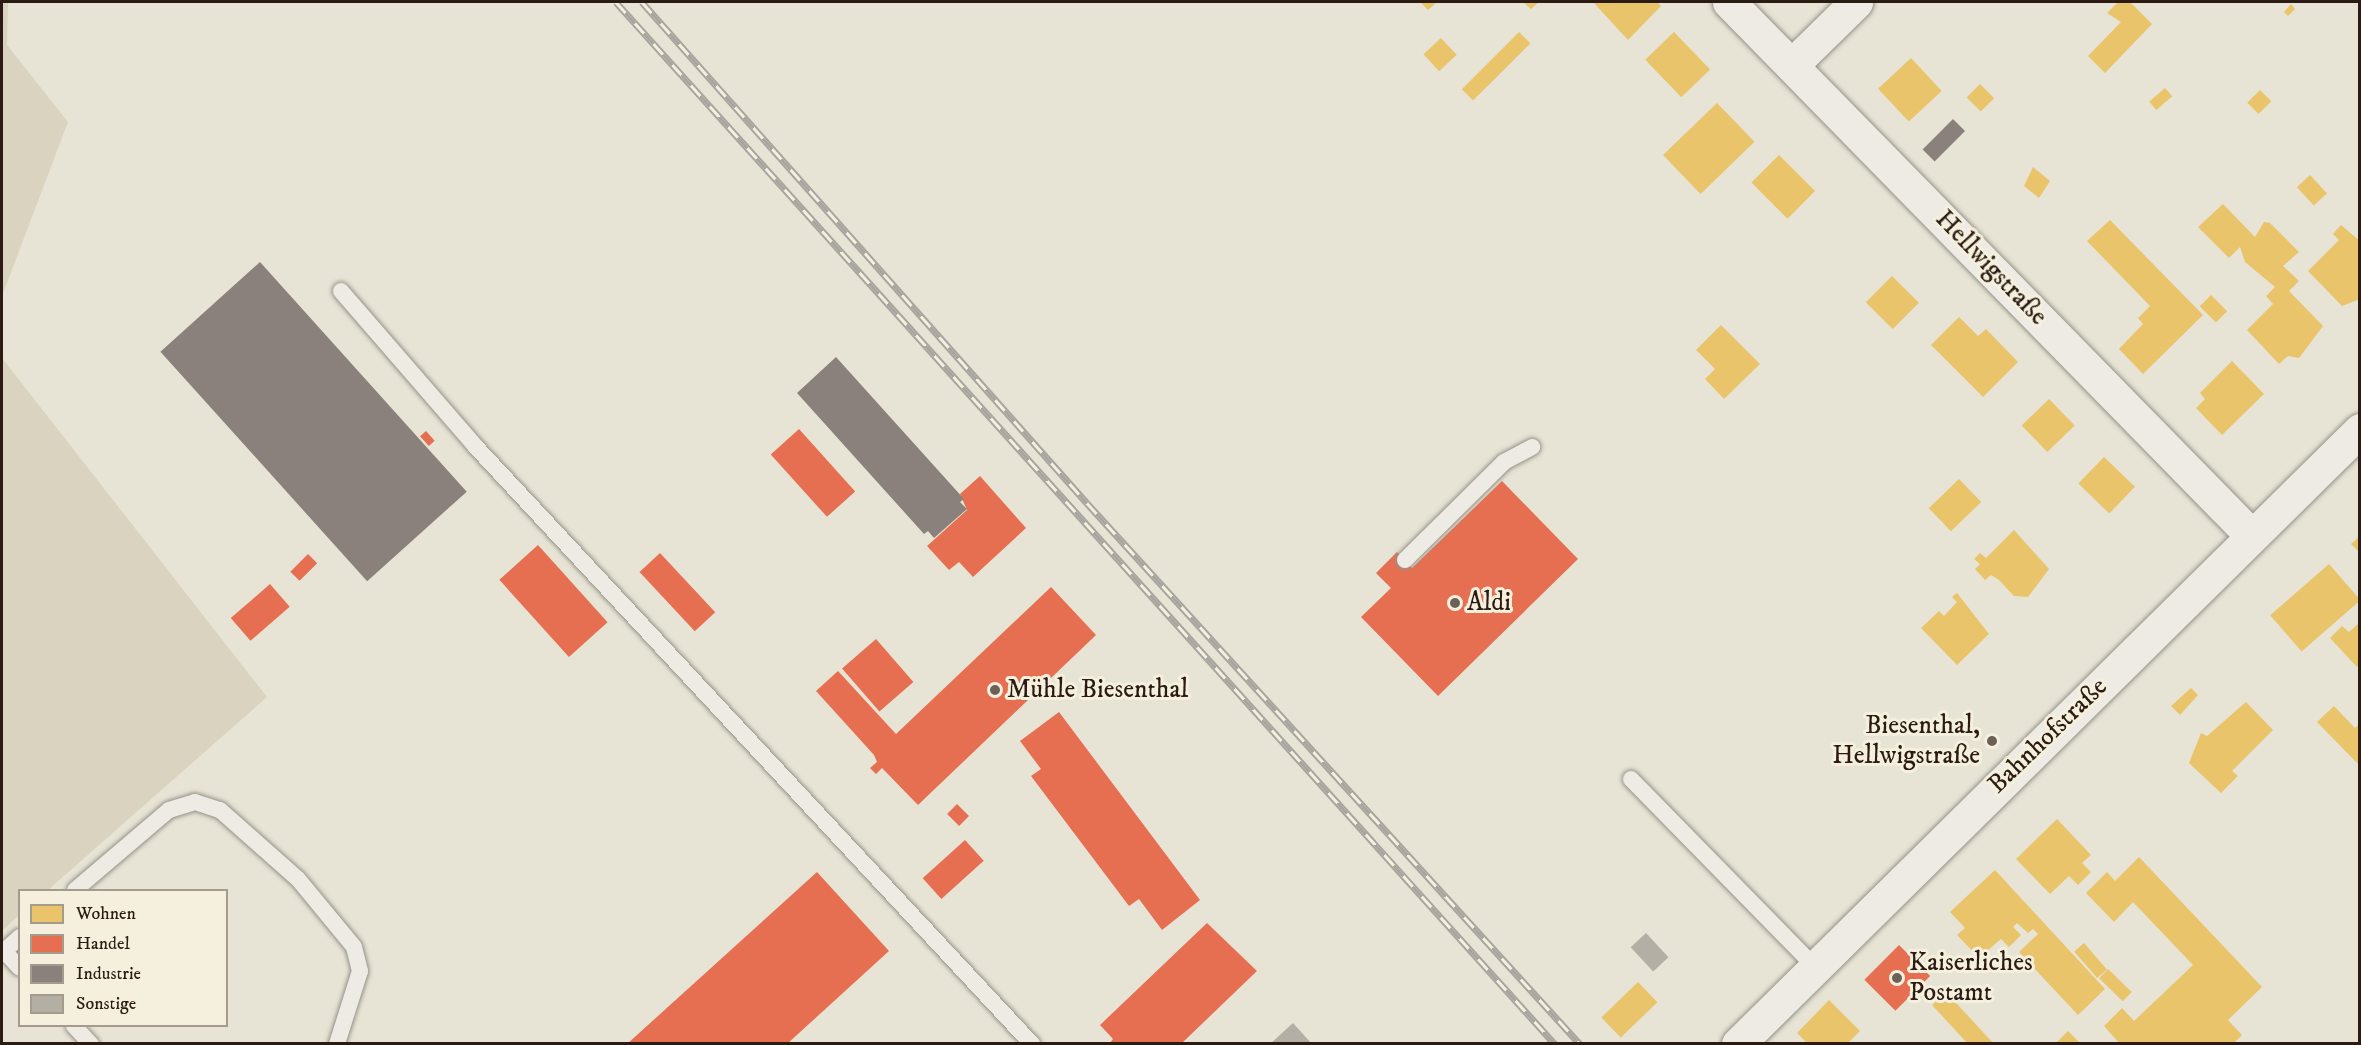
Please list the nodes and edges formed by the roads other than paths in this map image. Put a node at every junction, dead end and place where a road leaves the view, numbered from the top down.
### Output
1 (1729, 2) edge
2 (1856, 2) edge
3 (1792, 65) junction
4 (341, 291) dead end
5 (2360, 430) edge
6 (1532, 447) dead end
7 (2252, 536) junction
8 (1404, 560) dead end
9 (1631, 779) dead end
10 (77, 889) edge
11 (18, 939) edge
12 (3, 952) edge
13 (1813, 965) junction
14 (18, 966) edge
15 (75, 1027) edge
16 (1745, 1041) edge
17 (91, 1044) edge
18 (337, 1044) edge
19 (1032, 1044) edge

1 - 3 main road, Hellwigstraße
2 - 3 main road
3 - 7 main road, Hellwigstraße
4 - 19 lane
5 - 7 main road, Bahnhofstraße
6 - 8 lane
7 - 13 main road, Bahnhofstraße
9 - 13 lane
10 - 18 lane
11 - 12 lane
12 - 14 lane
13 - 16 main road, Bahnhofstraße
15 - 17 lane

